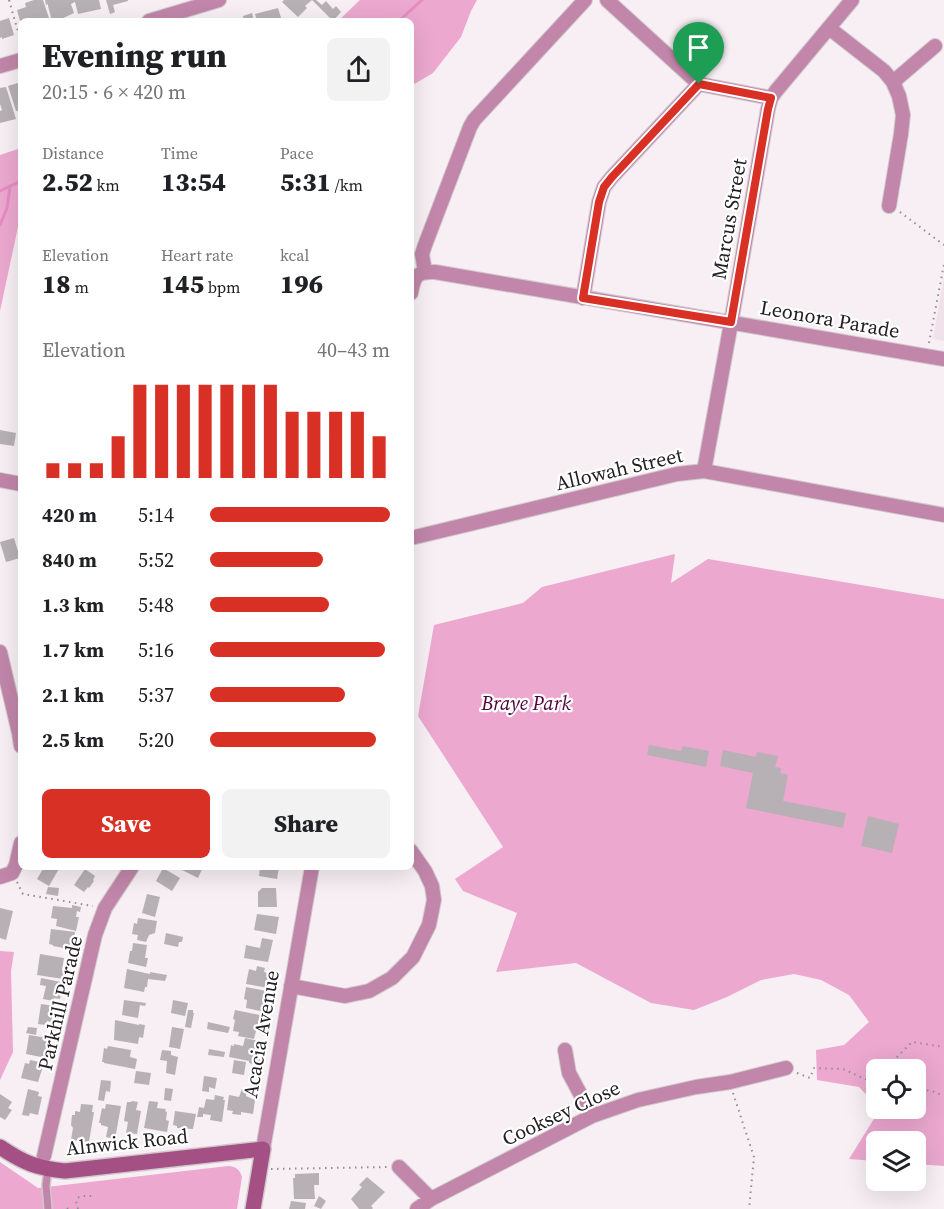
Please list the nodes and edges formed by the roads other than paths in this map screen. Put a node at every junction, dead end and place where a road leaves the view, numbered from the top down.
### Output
1 (219, 0) edge
2 (585, 0) edge
3 (607, 0) edge
4 (852, 0) edge
5 (159, 18) edge
6 (830, 28) junction
7 (935, 46) dead end
8 (18, 61) edge
9 (0, 66) edge
10 (893, 82) junction
11 (699, 84) junction
12 (771, 98) junction
13 (889, 207) road end
14 (425, 272) junction
15 (414, 280) edge
16 (583, 298) junction
17 (731, 322) junction
18 (944, 358) edge
19 (704, 471) junction
20 (0, 480) edge
21 (18, 483) edge
22 (944, 515) edge
23 (414, 537) edge
24 (0, 652) edge
25 (18, 729) edge
26 (18, 856) edge
27 (414, 856) edge
28 (130, 870) edge
29 (311, 870) edge
30 (6, 875) edge
31 (291, 986) junction
32 (565, 1050) dead end
33 (786, 1068) road end
34 (592, 1116) junction
35 (0, 1147) edge
36 (263, 1149) junction
37 (46, 1163) junction
38 (399, 1167) road end
39 (431, 1199) junction
40 (48, 1209) edge
41 (253, 1209) edge
42 (417, 1209) edge

1 - 5 street
2 - 14 street
3 - 11 street
4 - 6 street, Marcus Street
6 - 10 street
6 - 12 street, Marcus Street
7 - 10 street
8 - 9 street
10 - 13 street
11 - 12 street
11 - 16 street
12 - 17 street, Marcus Street
14 - 15 street
14 - 16 street, Leonora Parade
16 - 17 street, Leonora Parade
17 - 18 street, Leonora Parade
17 - 19 street, Marcus Street
19 - 22 street, Allowah Street
19 - 23 street, Allowah Street
20 - 21 street
24 - 25 street
26 - 30 street
27 - 31 street
28 - 37 street, Parkhill Parade
29 - 31 street, Acacia Avenue
31 - 36 street, Acacia Avenue
32 - 34 street
33 - 34 street, Cooksey Close
34 - 39 street, Cooksey Close
35 - 37 street, Alnwick Road
36 - 37 street, Alnwick Road
36 - 41 street, Acacia Avenue
37 - 40 lane
38 - 39 street
39 - 42 street, Cooksey Close

